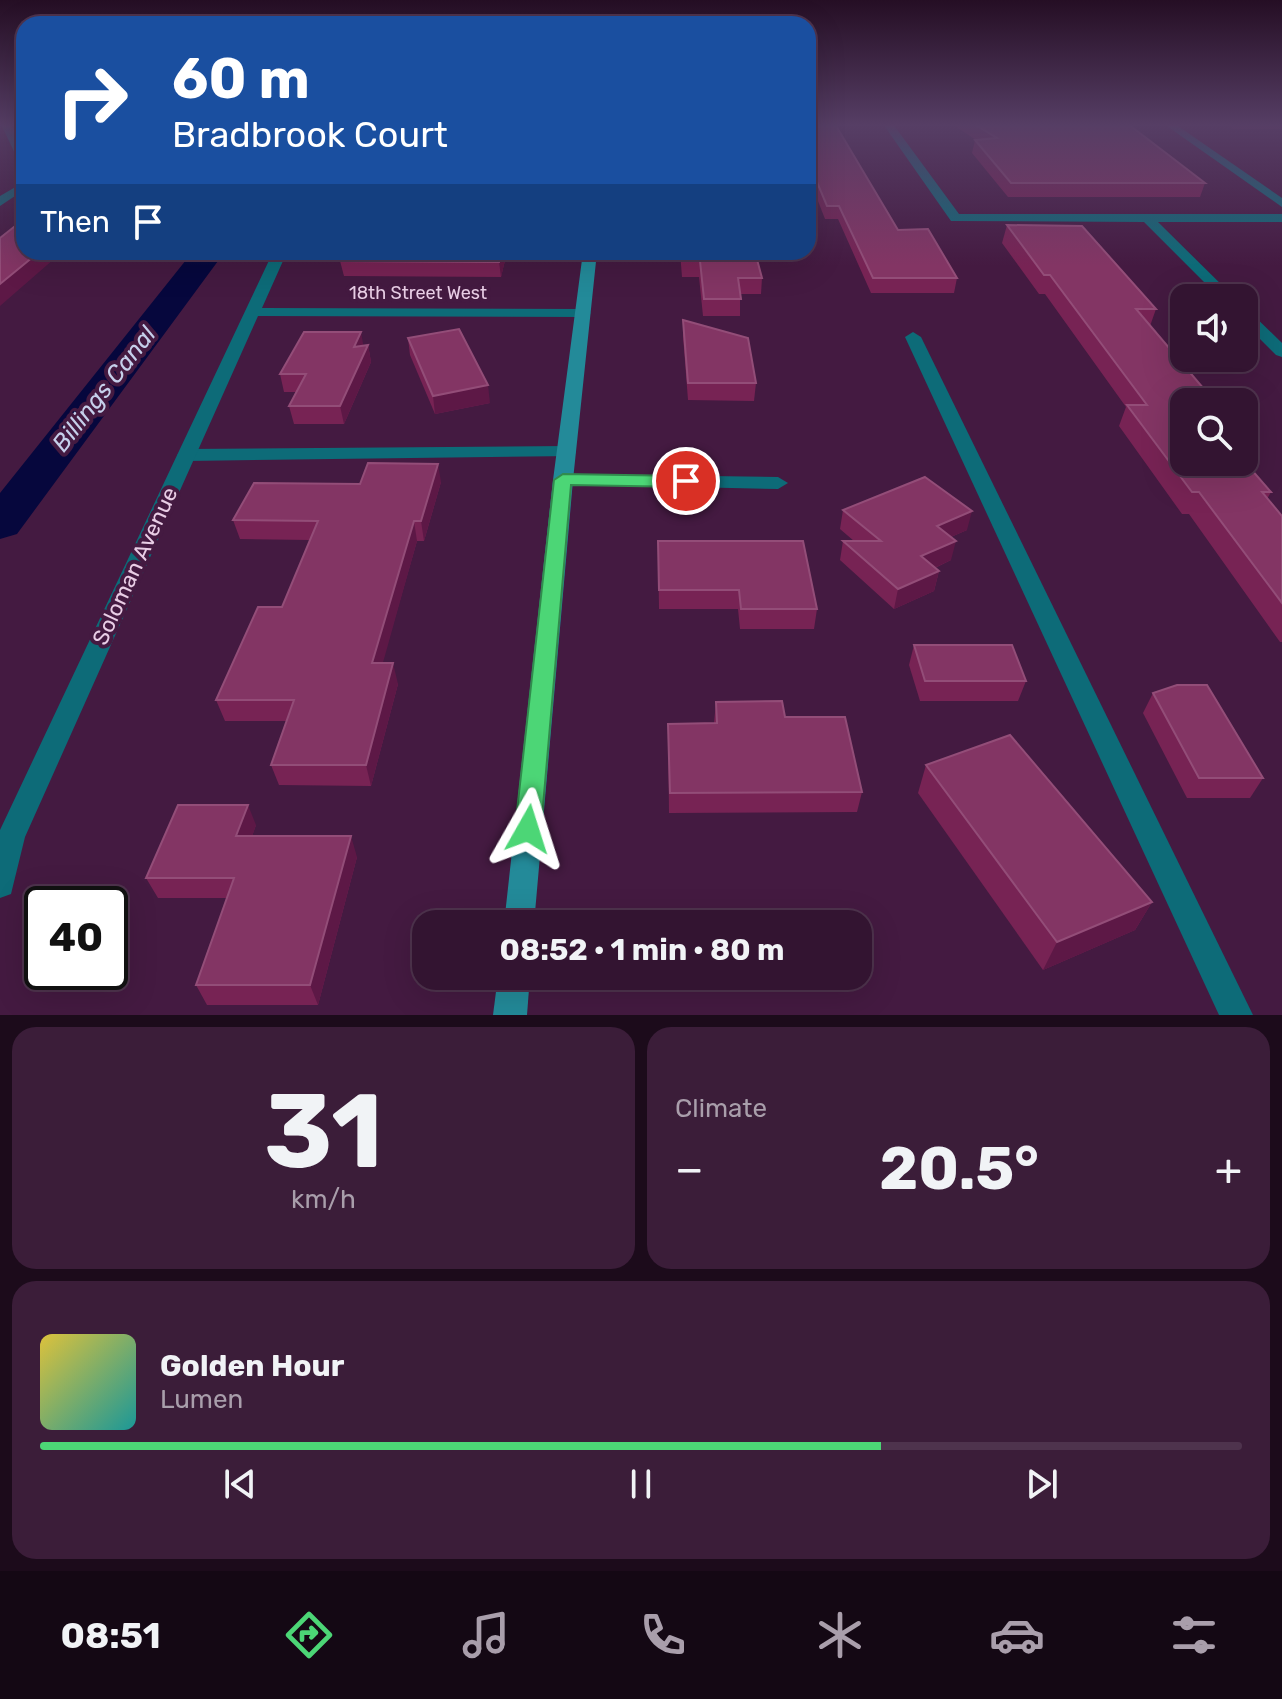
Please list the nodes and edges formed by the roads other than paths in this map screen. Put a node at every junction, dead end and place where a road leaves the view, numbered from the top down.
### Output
1 (922, 171) edge
2 (1237, 171) edge
3 (1282, 203) edge
4 (1282, 218) edge
5 (1148, 219) junction
6 (276, 260) edge
7 (589, 260) edge
8 (1214, 284) edge
9 (252, 312) junction
10 (584, 313) junction
11 (1258, 328) edge
12 (913, 337) dead end
13 (1282, 352) edge
14 (567, 452) junction
15 (186, 455) junction
16 (563, 480) junction
17 (778, 483) dead end
18 (0, 884) edge
19 (520, 910) edge
20 (513, 990) edge
21 (510, 1015) edge
22 (1236, 1015) edge

1 - 5 street
2 - 3 street
4 - 5 street
5 - 8 street
6 - 9 street, Soloman Avenue
7 - 10 street
9 - 10 street, 18th Street West
9 - 15 street, Soloman Avenue
10 - 14 street
11 - 13 street
12 - 22 street
14 - 15 street
14 - 16 street
15 - 18 street, Soloman Avenue
16 - 17 street
16 - 19 street
20 - 21 street

